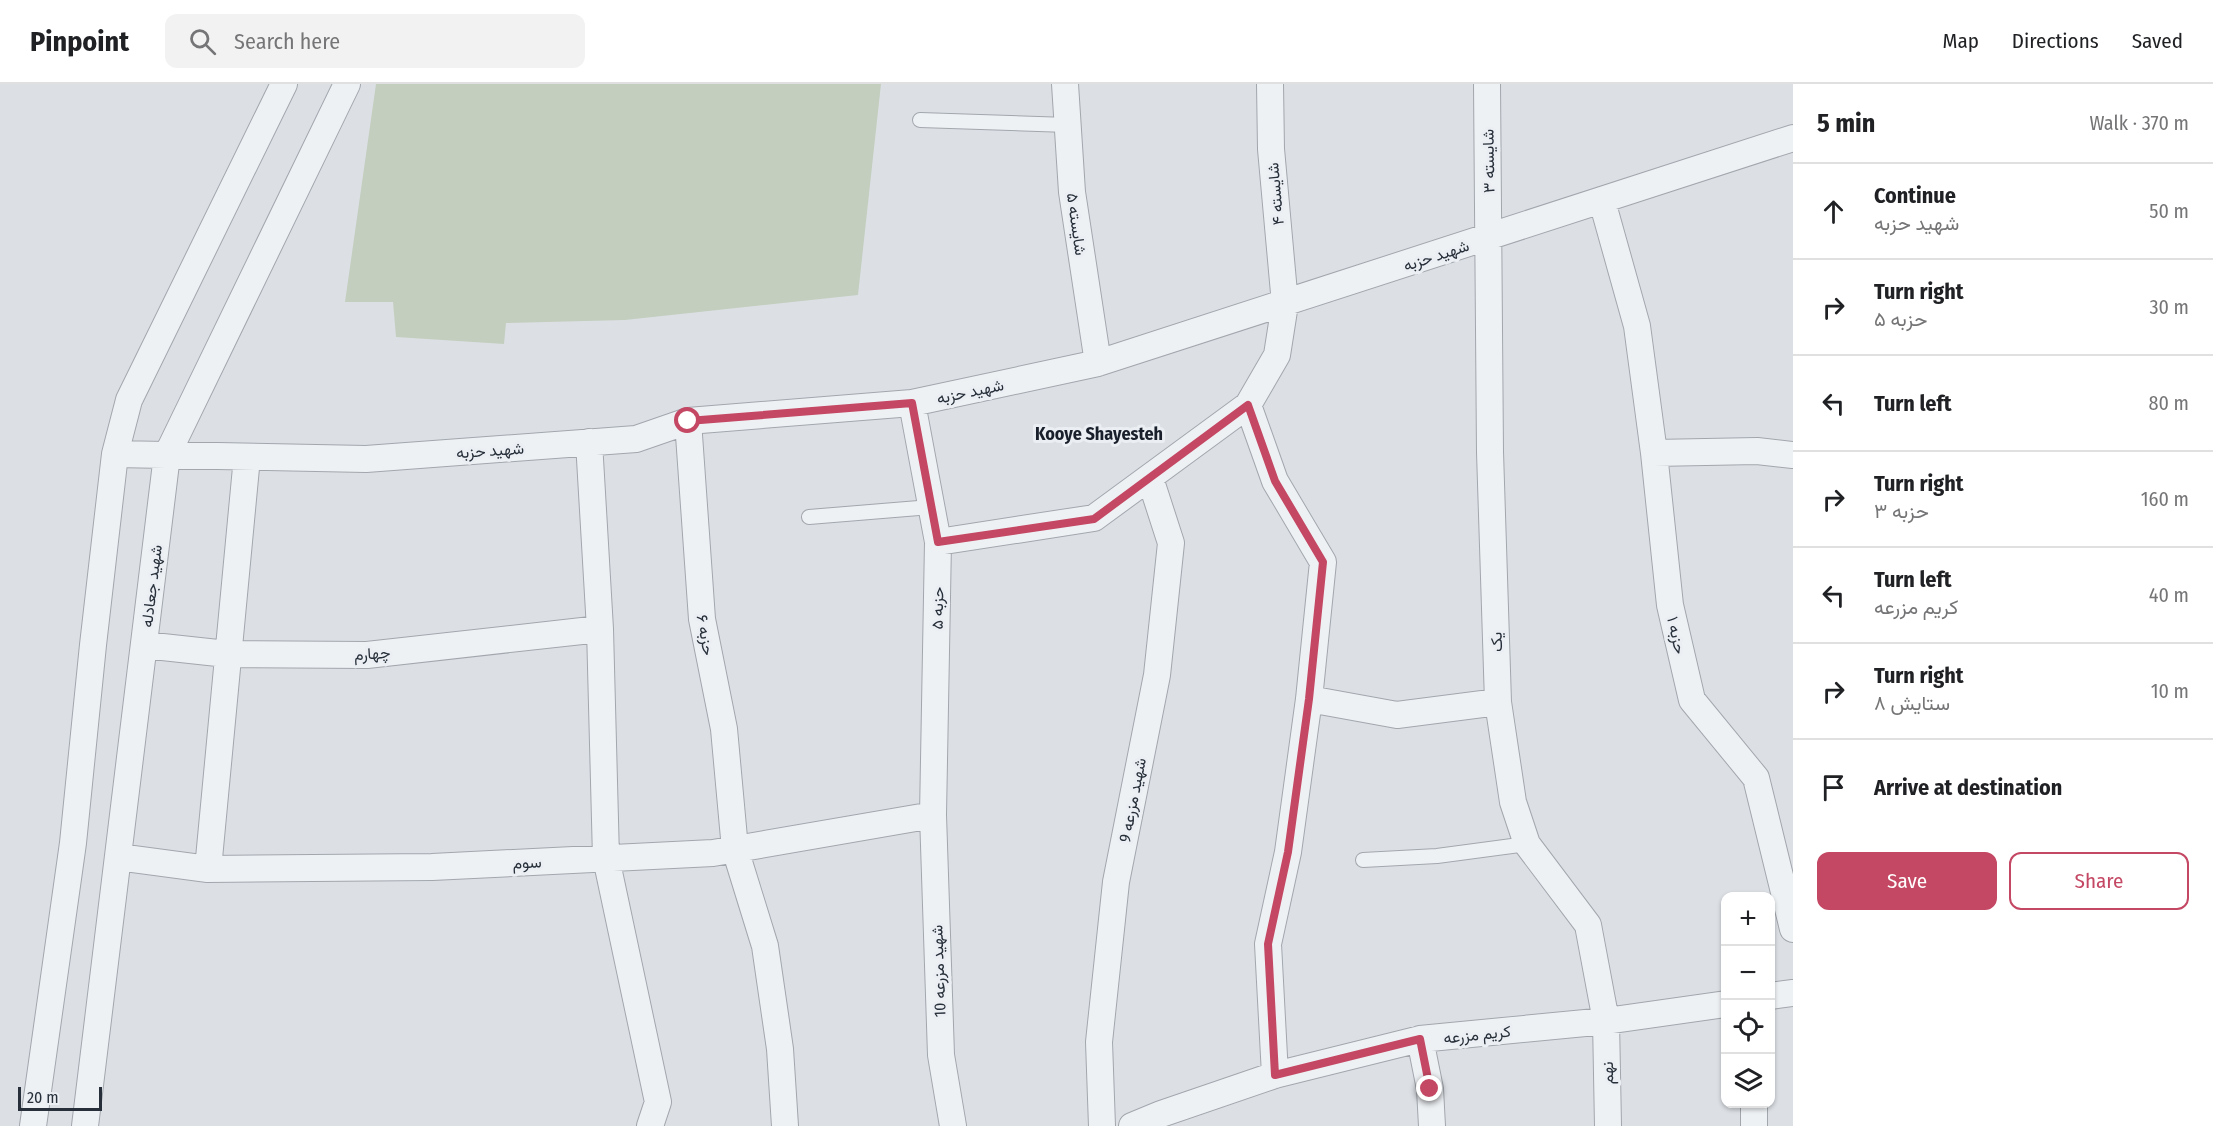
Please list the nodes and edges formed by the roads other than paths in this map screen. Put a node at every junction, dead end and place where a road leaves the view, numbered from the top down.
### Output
1 (284, 84) edge
2 (347, 84) edge
3 (1065, 84) edge
4 (1270, 84) edge
5 (1487, 84) edge
6 (920, 120) dead end
7 (1068, 125) junction
8 (1793, 138) edge
9 (1602, 201) junction
10 (1490, 237) junction
11 (1285, 304) junction
12 (1098, 363) junction
13 (912, 403) junction
14 (1248, 405) junction
15 (688, 421) junction
16 (589, 442) junction
17 (1654, 453) junction
18 (115, 454) junction
19 (1793, 454) edge
20 (167, 455) junction
21 (247, 457) junction
22 (1150, 478) junction
23 (932, 507) junction
24 (809, 516) dead end
25 (938, 542) junction
26 (600, 629) junction
27 (144, 645) junction
28 (227, 654) junction
29 (1309, 699) junction
30 (1498, 702) junction
31 (933, 815) junction
32 (1527, 844) junction
33 (735, 849) junction
34 (118, 857) junction
35 (606, 858) junction
36 (1363, 860) dead end
37 (208, 869) junction
38 (1793, 929) edge
39 (1793, 993) edge
40 (1775, 995) edge
41 (1721, 1005) edge
42 (1606, 1021) junction
43 (1420, 1039) junction
44 (1275, 1075) junction
45 (1754, 1108) edge
46 (1163, 1120) edge
47 (33, 1126) edge
48 (85, 1126) edge
49 (650, 1126) edge
50 (785, 1126) edge
51 (953, 1126) edge
52 (1102, 1126) edge
53 (1132, 1126) edge
54 (1432, 1126) edge
55 (1608, 1126) edge
56 (1754, 1126) edge

1 - 18 street
2 - 20 street, شهید جعادله
3 - 7 street, شایسته ۵
4 - 11 street, شایسته ۴
5 - 10 street, شایسته ۳
6 - 7 lane
7 - 12 street, شایسته ۵
8 - 9 street, شهید حزبه
9 - 10 street, شهید حزبه
9 - 17 street, حزبه ۱
10 - 11 street, شهید حزبه
10 - 30 street, یک
11 - 12 street, شهید حزبه
11 - 14 street, شایسته ۴
12 - 13 street, شهید حزبه
13 - 15 street, شهید حزبه
13 - 23 street, حزبه ۵
14 - 22 street
14 - 29 street
15 - 16 street, شهید حزبه
15 - 33 street, حزبه ۶
16 - 21 street, شهید حزبه
16 - 26 street
17 - 19 street
17 - 38 street, حزبه ۱
18 - 20 street, شهید حزبه
18 - 47 street
20 - 21 street, شهید حزبه
20 - 27 street, شهید جعادله
21 - 28 street
22 - 25 street
22 - 52 street, شهید مزرعه 9
23 - 24 lane
23 - 25 street, حزبه ۵
25 - 31 street, حزبه ۵
26 - 28 street, چهارم
26 - 35 street
27 - 28 street, چهارم
27 - 34 street, شهید جعادله
28 - 37 street
29 - 30 street
29 - 44 street
30 - 32 street, یک
31 - 33 street, سوم
31 - 51 street, شهید مزرعه 10
32 - 36 lane
32 - 42 street, یک
33 - 35 street, سوم
33 - 50 street, حزبه ۶
34 - 37 street, سوم
34 - 48 street, شهید جعادله
35 - 37 street, سوم
35 - 49 street
39 - 40 street
41 - 42 street, کریم مزرعه
42 - 43 street, کریم مزرعه
42 - 55 street, نهم
43 - 44 street, کریم مزرعه
43 - 54 street
44 - 46 street, کریم مزرعه
45 - 56 street
46 - 53 street, کریم مزرعه

